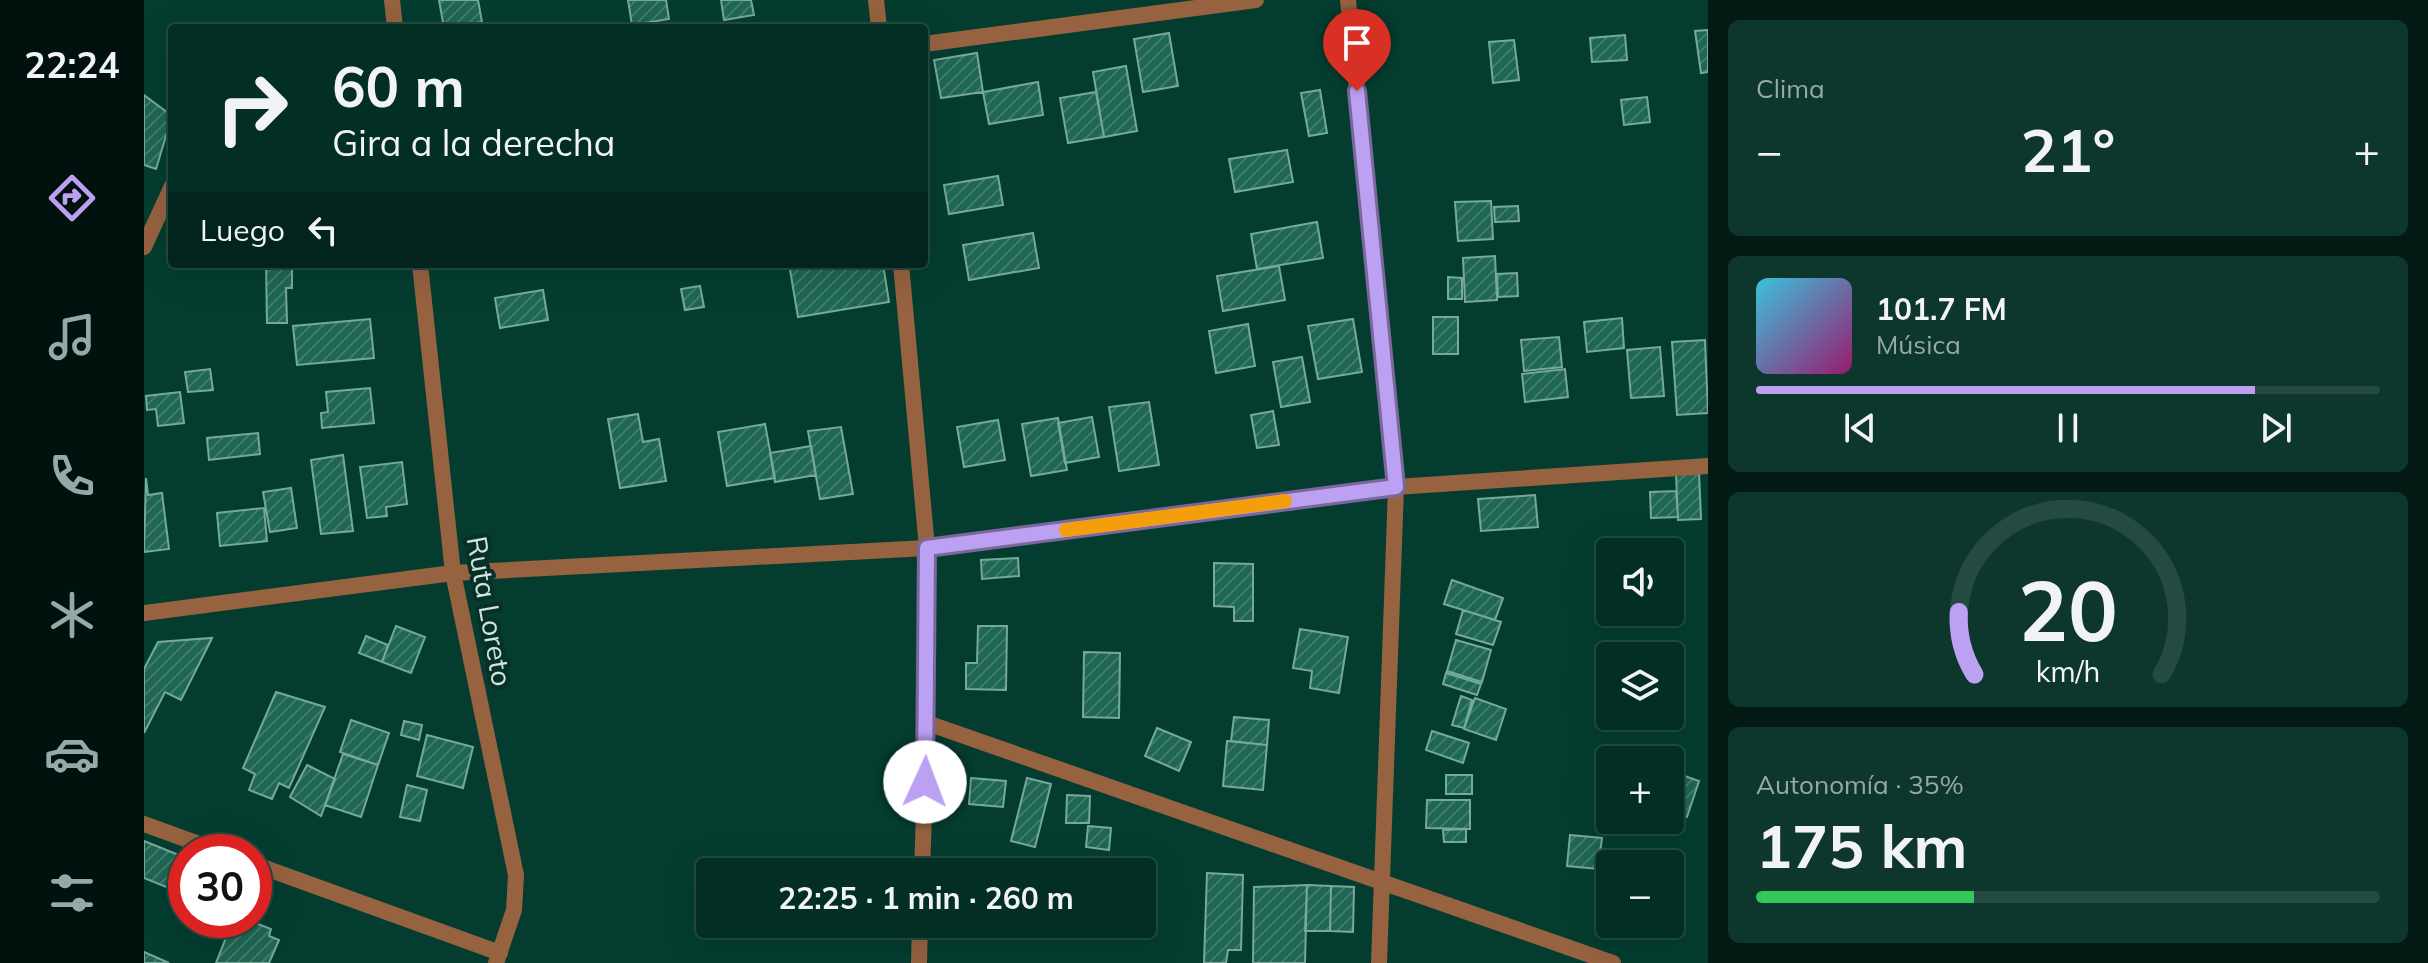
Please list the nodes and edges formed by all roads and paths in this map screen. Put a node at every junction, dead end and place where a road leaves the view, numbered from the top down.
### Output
1 (392, 0) edge
2 (876, 0) edge
3 (1256, 0) edge
4 (1348, 0) edge
5 (395, 24) edge
6 (879, 24) edge
7 (928, 43) edge
8 (168, 195) edge
9 (144, 247) edge
10 (420, 268) edge
11 (901, 268) edge
12 (1708, 466) edge
13 (1396, 487) junction
14 (927, 548) junction
15 (453, 573) junction
16 (144, 613) edge
17 (927, 723) junction
18 (144, 824) edge
19 (172, 834) edge
20 (922, 858) edge
21 (272, 871) edge
22 (1382, 882) junction
23 (920, 938) edge
24 (498, 958) edge
25 (919, 963) edge
26 (1379, 963) edge
27 (1613, 963) edge

1 - 5 street
2 - 6 street
3 - 7 street
4 - 13 street
8 - 9 street
10 - 15 street, Ruta Loreto
11 - 14 street
12 - 13 street
13 - 14 street
13 - 22 street
14 - 15 street
14 - 17 street
15 - 16 street
15 - 24 street, Ruta Loreto
17 - 20 street
17 - 22 street
18 - 19 street
21 - 24 street
22 - 26 street
22 - 27 street
23 - 25 street

